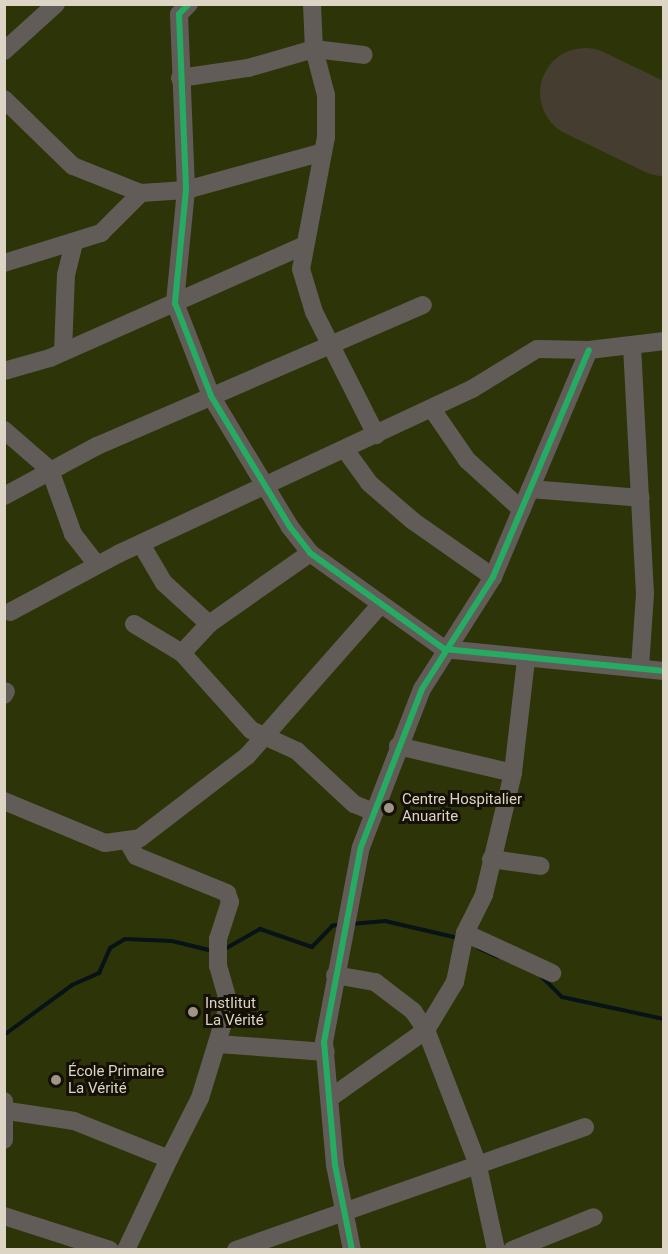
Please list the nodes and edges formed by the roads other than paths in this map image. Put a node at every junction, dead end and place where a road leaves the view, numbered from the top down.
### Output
1 (56, 4) edge
2 (189, 4) edge
3 (312, 4) edge
4 (314, 50) junction
5 (4, 51) edge
6 (364, 55) dead end
7 (180, 78) junction
8 (4, 99) edge
9 (323, 152) junction
10 (186, 190) junction
11 (141, 193) junction
12 (74, 243) junction
13 (301, 246) junction
14 (4, 263) edge
15 (175, 303) junction
16 (423, 305) dead end
17 (663, 341) edge
18 (330, 346) junction
19 (632, 346) junction
20 (589, 351) junction
21 (63, 352) junction
22 (4, 371) edge
23 (212, 396) junction
24 (432, 409) junction
25 (4, 430) edge
26 (376, 435) junction
27 (345, 451) junction
28 (50, 470) junction
29 (269, 485) junction
30 (530, 489) junction
31 (4, 496) edge
32 (641, 498) junction
33 (522, 510) junction
34 (141, 544) junction
35 (310, 553) junction
36 (97, 565) junction
37 (493, 577) junction
38 (380, 605) junction
39 (10, 612) dead end
40 (134, 624) dead end
41 (209, 624) junction
42 (444, 650) junction
43 (182, 653) junction
44 (526, 660) junction
45 (640, 668) junction
46 (663, 671) edge
47 (267, 736) junction
48 (398, 746) junction
49 (513, 773) junction
50 (4, 801) edge
51 (374, 812) junction
52 (128, 842) junction
53 (491, 859) junction
54 (541, 866) dead end
55 (463, 939) junction
56 (552, 974) dead end
57 (335, 975) junction
58 (426, 1030) junction
59 (218, 1044) junction
60 (326, 1052) junction
61 (330, 1098) junction
62 (7, 1106) edge
63 (585, 1127) dead end
64 (4, 1140) edge
65 (169, 1159) junction
66 (477, 1162) junction
67 (341, 1208) junction
68 (4, 1216) edge
69 (594, 1217) dead end
70 (110, 1250) edge
71 (126, 1250) edge
72 (236, 1250) edge
73 (352, 1250) edge
74 (496, 1250) edge
75 (512, 1250) edge

1 - 5 street
2 - 7 street
3 - 4 street
4 - 6 street
4 - 7 street
4 - 9 street
7 - 10 street
8 - 11 street
9 - 10 street
9 - 13 street
10 - 11 street
10 - 15 street
11 - 12 street
12 - 14 street
12 - 21 street
13 - 15 street
13 - 18 street
15 - 21 street
15 - 23 street
16 - 18 street
17 - 19 street
18 - 23 street
18 - 26 street
19 - 20 street
19 - 32 street
20 - 24 street
20 - 30 street
21 - 22 street
23 - 28 street
23 - 29 street
24 - 26 street
24 - 33 street
25 - 28 street
26 - 27 street
27 - 29 street
27 - 37 street
28 - 31 street
28 - 36 street
29 - 34 street
29 - 35 street
30 - 32 street
30 - 33 street
32 - 45 street
33 - 37 street
34 - 36 street
34 - 41 street
35 - 38 street
35 - 41 street
36 - 39 street
37 - 42 street
38 - 42 street
38 - 47 street
40 - 43 street
41 - 43 street
42 - 44 street
42 - 48 street
43 - 47 street
44 - 45 street
44 - 49 street
45 - 46 street
47 - 51 street
47 - 52 street
48 - 49 street
48 - 51 street
49 - 53 street
50 - 52 street
51 - 57 street
52 - 59 street
53 - 54 street
53 - 55 street
55 - 56 street
55 - 58 street
57 - 58 street
57 - 60 street
58 - 61 street
58 - 66 street
59 - 60 street
59 - 65 street
60 - 61 street
61 - 67 street
62 - 64 street
62 - 65 street
63 - 66 street
65 - 71 street
66 - 67 street
66 - 74 street
67 - 72 street
67 - 73 street
68 - 70 street
69 - 75 street

